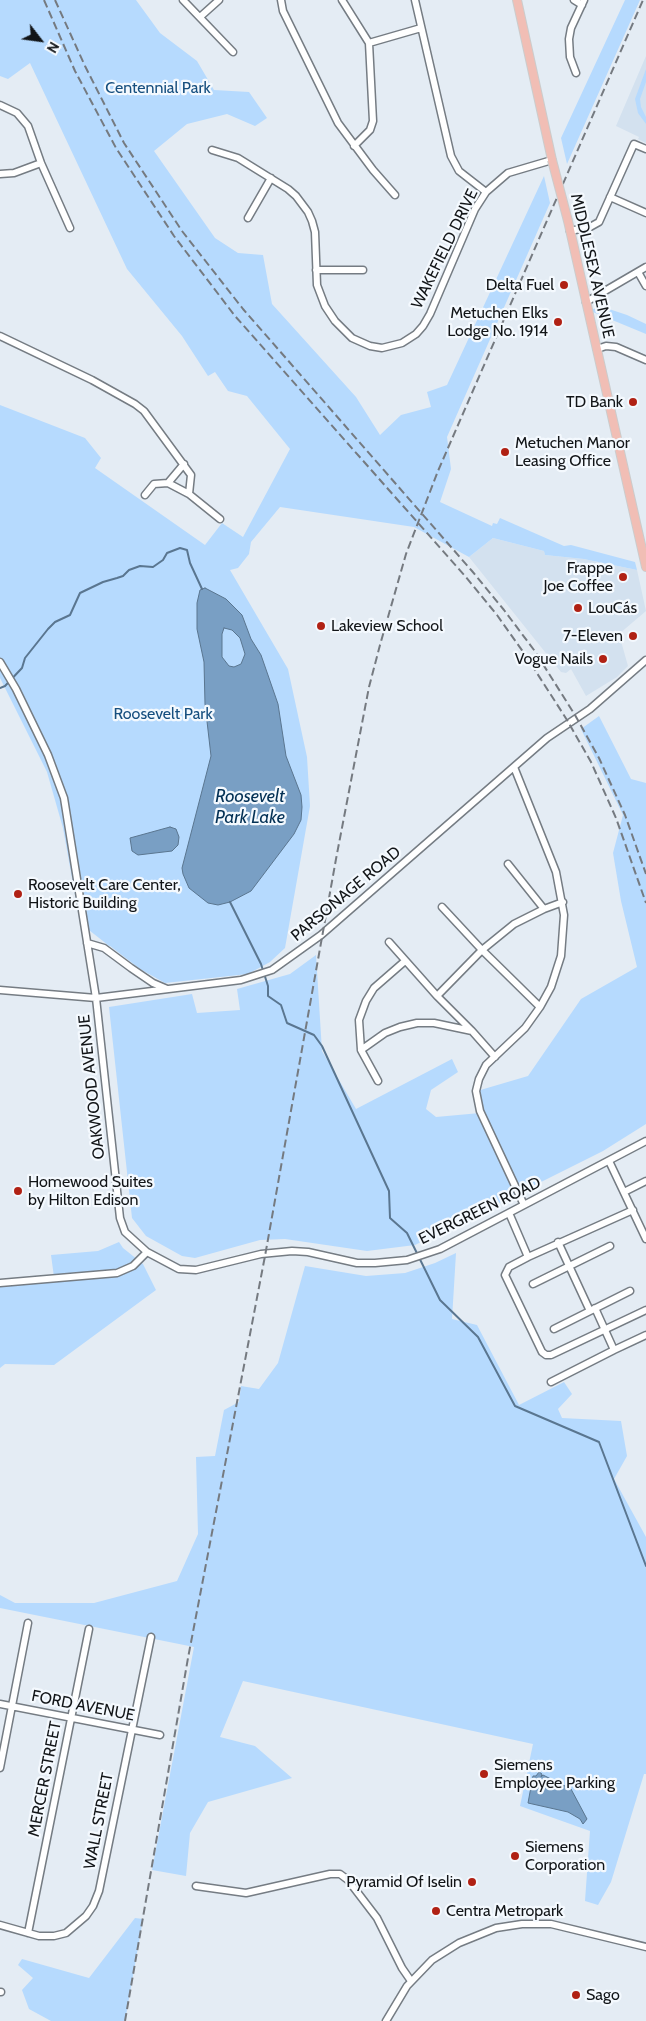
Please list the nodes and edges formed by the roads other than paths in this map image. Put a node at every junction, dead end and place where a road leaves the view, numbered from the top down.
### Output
1 (183, 0) edge
2 (219, 0) edge
3 (281, 0) edge
4 (342, 0) edge
5 (415, 0) edge
6 (518, 0) edge
7 (574, 0) edge
8 (583, 2) edge
9 (200, 17) junction
10 (421, 28) junction
11 (369, 43) junction
12 (233, 52) dead end
13 (576, 73) dead end
14 (0, 105) edge
15 (354, 146) junction
16 (646, 149) edge
17 (212, 150) dead end
18 (552, 160) junction
19 (41, 163) junction
20 (0, 174) edge
21 (271, 178) junction
22 (486, 192) junction
23 (395, 195) dead end
24 (610, 198) junction
25 (646, 213) edge
26 (248, 218) dead end
27 (70, 228) dead end
28 (570, 231) junction
29 (646, 267) edge
30 (316, 270) junction
31 (363, 270) dead end
32 (638, 272) junction
33 (646, 286) edge
34 (586, 302) junction
35 (0, 336) edge
36 (597, 351) junction
37 (646, 360) edge
38 (184, 464) junction
39 (168, 483) junction
40 (189, 494) junction
41 (146, 495) dead end
42 (220, 519) dead end
43 (646, 567) edge
44 (646, 660) edge
45 (0, 662) edge
46 (514, 767) junction
47 (508, 864) dead end
48 (563, 902) junction
49 (442, 907) dead end
50 (544, 909) junction
51 (389, 942) dead end
52 (88, 943) junction
53 (482, 950) junction
54 (405, 961) junction
55 (168, 989) junction
56 (0, 990) edge
57 (437, 996) junction
58 (96, 998) junction
59 (540, 1007) junction
60 (472, 1031) junction
61 (360, 1050) junction
62 (495, 1057) junction
63 (378, 1081) dead end
64 (646, 1141) edge
65 (609, 1161) junction
66 (646, 1180) edge
67 (624, 1192) junction
68 (524, 1205) junction
69 (632, 1210) junction
70 (509, 1214) junction
71 (645, 1236) edge
72 (558, 1242) junction
73 (610, 1246) dead end
74 (147, 1252) junction
75 (528, 1257) junction
76 (569, 1266) junction
77 (0, 1283) edge
78 (533, 1284) dead end
79 (630, 1291) dead end
80 (593, 1310) junction
81 (646, 1310) edge
82 (554, 1329) dead end
83 (605, 1329) junction
84 (646, 1335) edge
85 (614, 1350) junction
86 (551, 1382) dead end
87 (28, 1623) dead end
88 (89, 1630) dead end
89 (151, 1636) dead end
90 (0, 1704) edge
91 (12, 1706) junction
92 (71, 1718) junction
93 (130, 1730) junction
94 (160, 1735) dead end
95 (0, 1768) edge
96 (196, 1886) dead end
97 (0, 1925) edge
98 (28, 1933) junction
99 (646, 1947) edge
100 (411, 1980) junction
101 (386, 2021) edge

1 - 9 street
2 - 9 street
3 - 15 street
4 - 11 street
5 - 10 street
6 - 18 main road, MIDDLESEX AVENUE
7 - 8 street
8 - 13 street
9 - 12 street
10 - 11 street
10 - 22 street
11 - 15 street
14 - 19 street
15 - 23 street
16 - 24 street
17 - 21 street, WAKEFIELD DRIVE
18 - 22 street, WAKEFIELD DRIVE
18 - 28 main road, MIDDLESEX AVENUE, bridge
19 - 20 street
19 - 27 street
21 - 26 street
21 - 30 street, WAKEFIELD DRIVE
22 - 30 street, WAKEFIELD DRIVE
24 - 25 street
24 - 28 street
28 - 34 main road, MIDDLESEX AVENUE
29 - 32 street
30 - 31 street
32 - 33 street
32 - 34 street
34 - 36 main road, MIDDLESEX AVENUE
35 - 38 street
36 - 37 street
36 - 43 main road, MIDDLESEX AVENUE
38 - 39 street
38 - 40 street
39 - 40 street
39 - 41 street
40 - 42 street
44 - 46 street, PARSONAGE ROAD
45 - 52 street, OAKWOOD AVENUE
46 - 48 street
46 - 55 street, PARSONAGE ROAD
47 - 50 street
48 - 50 street
48 - 59 street
49 - 53 street
50 - 53 street
51 - 54 street
52 - 55 street
52 - 58 street, OAKWOOD AVENUE
53 - 57 street
53 - 59 street
54 - 57 street
54 - 61 street
55 - 58 street, PARSONAGE ROAD
56 - 58 street, PARSONAGE ROAD
57 - 60 street
58 - 74 street, OAKWOOD AVENUE
59 - 62 street
60 - 61 street
60 - 62 street
61 - 63 street
62 - 68 street
64 - 65 street, EVERGREEN ROAD
65 - 67 street
65 - 68 street, EVERGREEN ROAD
66 - 67 street
67 - 69 street
68 - 70 street, EVERGREEN ROAD
69 - 71 street
69 - 72 street
70 - 74 street, EVERGREEN ROAD
70 - 75 street
72 - 75 street
72 - 76 street
73 - 76 street
74 - 77 street
75 - 83 street
76 - 78 street
76 - 80 street
79 - 80 street
80 - 82 street
80 - 83 street
81 - 83 street
83 - 85 street
84 - 85 street
85 - 86 street
87 - 91 street
88 - 92 street, MERCER STREET
89 - 93 street, WALL STREET
90 - 91 street, FORD AVENUE
91 - 92 street, FORD AVENUE
91 - 95 street
92 - 93 street, FORD AVENUE
92 - 98 street, MERCER STREET
93 - 94 street, FORD AVENUE
93 - 98 street, WALL STREET
96 - 100 street
97 - 98 street, WALL STREET
99 - 100 street
100 - 101 street

